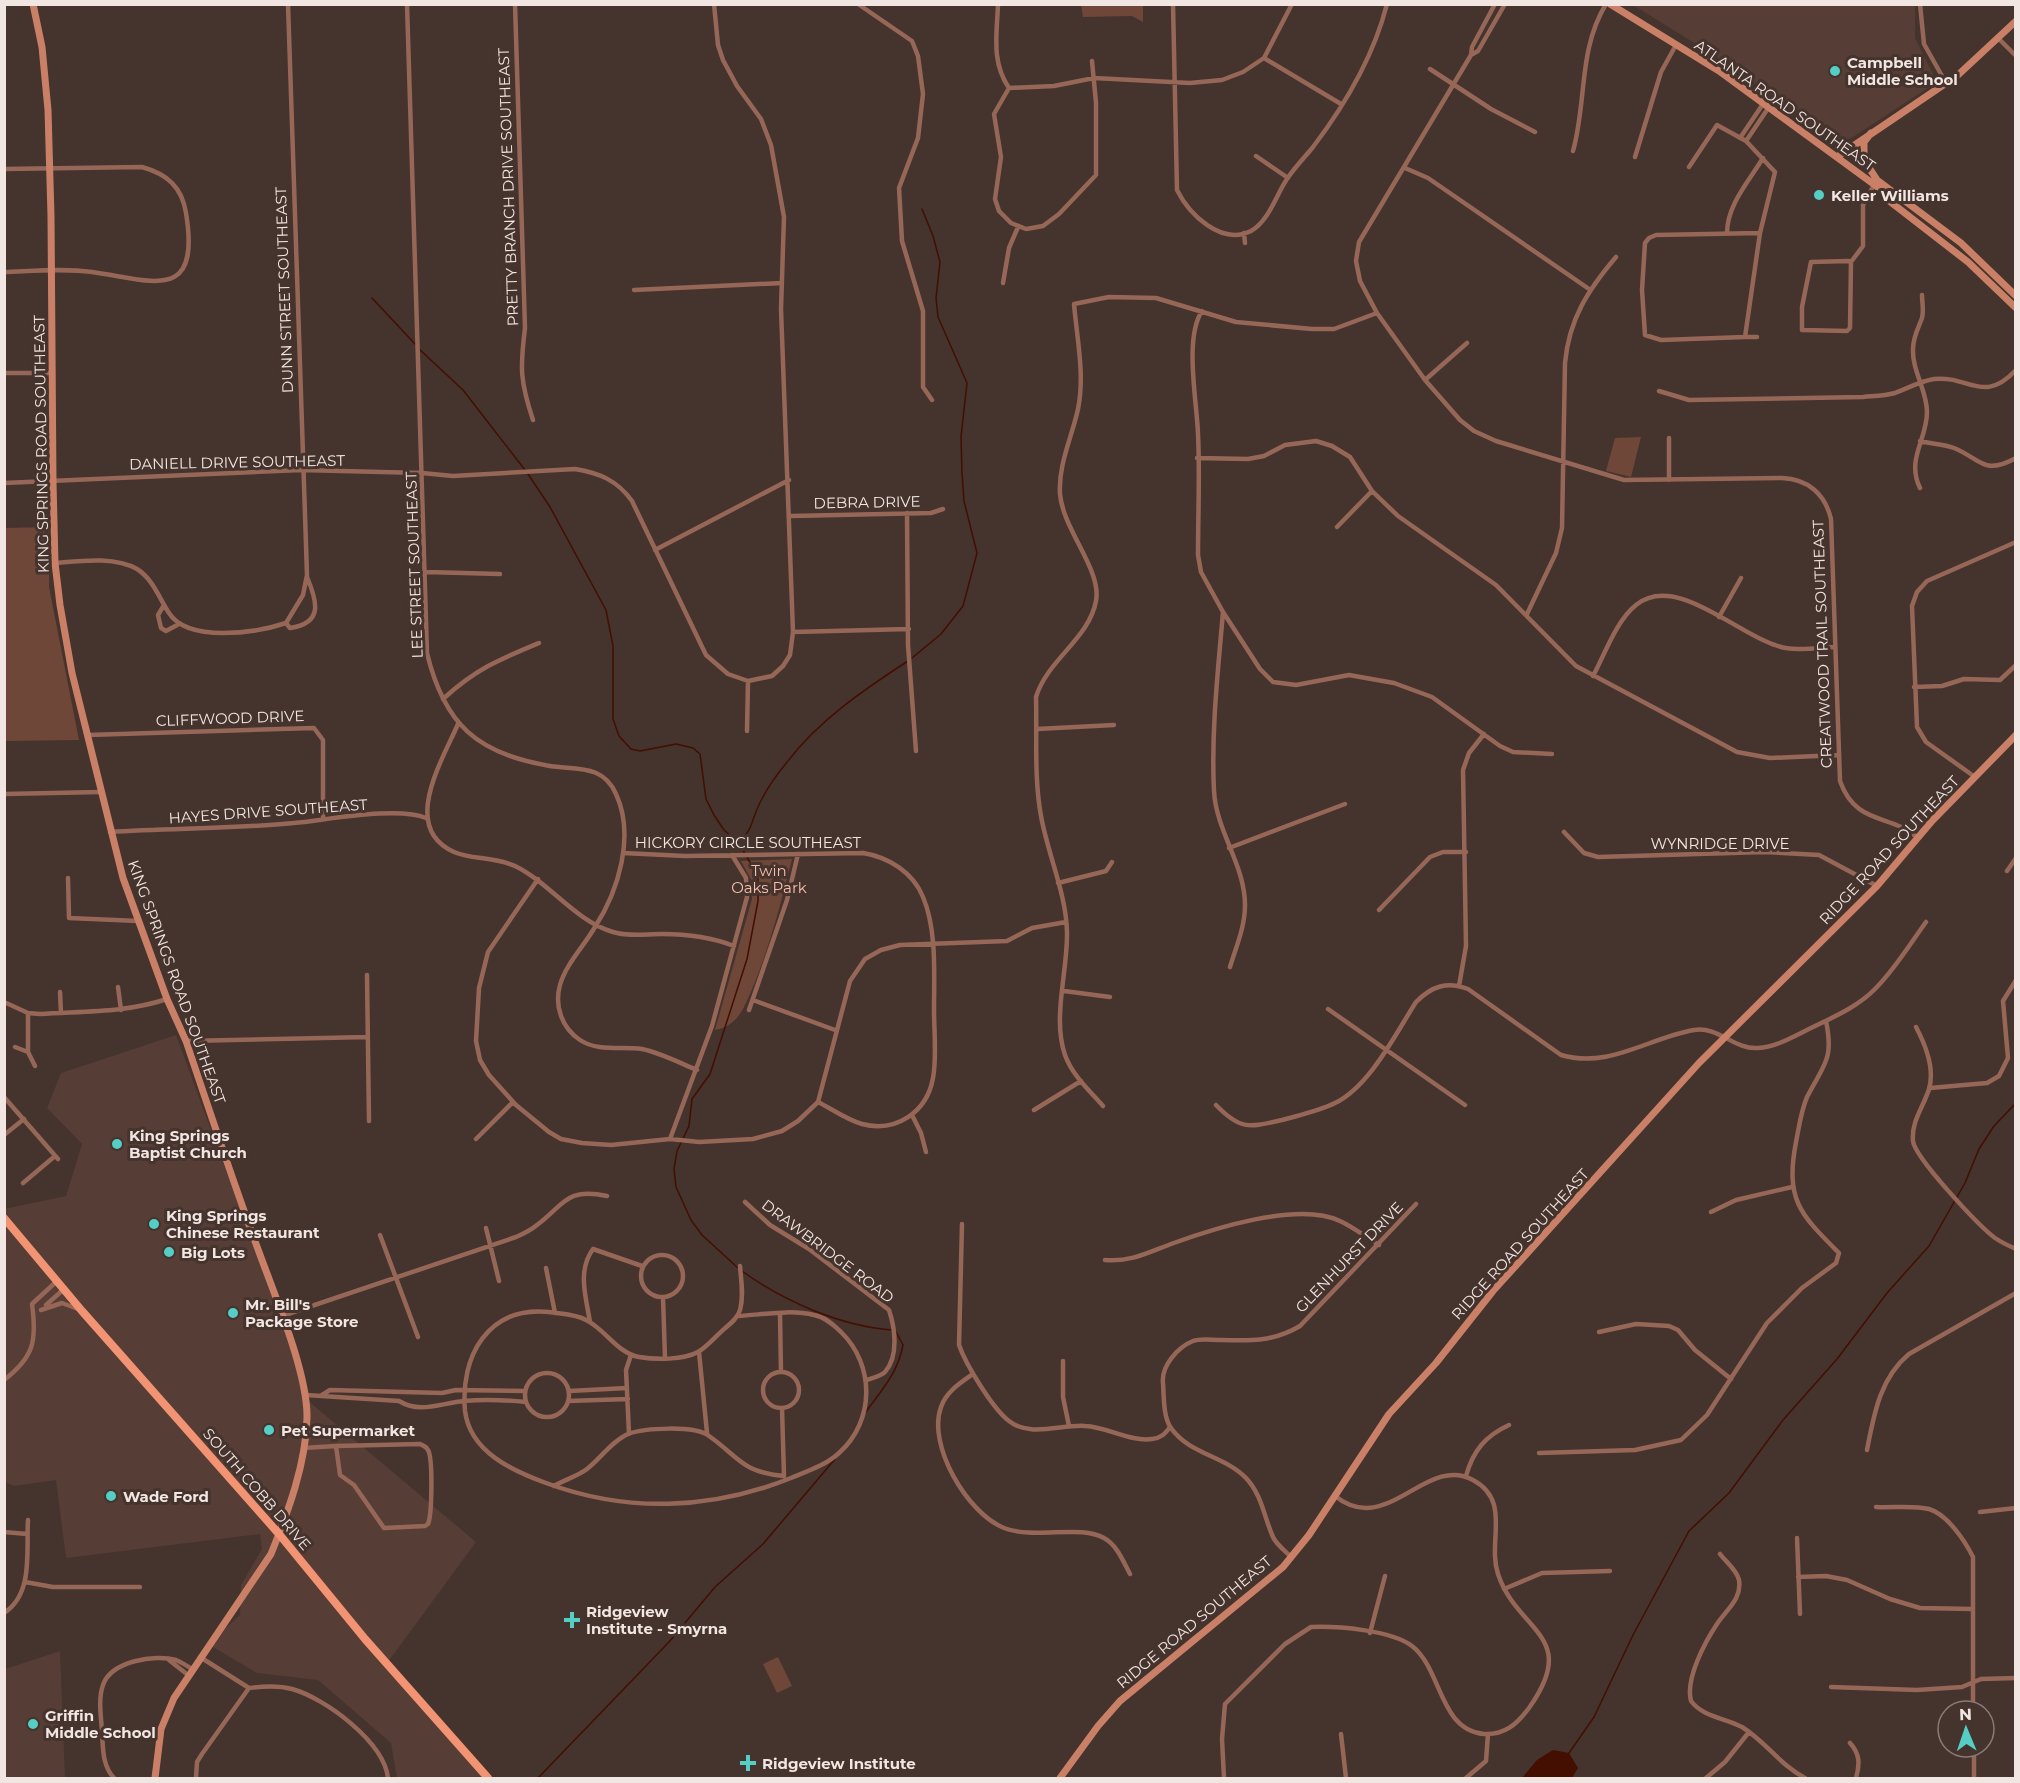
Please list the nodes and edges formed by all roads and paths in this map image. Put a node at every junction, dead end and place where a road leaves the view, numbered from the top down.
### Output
1 (33, 4) edge
2 (288, 4) edge
3 (407, 4) edge
4 (515, 4) edge
5 (714, 4) edge
6 (858, 4) edge
7 (998, 4) edge
8 (1173, 4) edge
9 (1292, 4) edge
10 (1387, 4) edge
11 (1495, 4) edge
12 (1505, 4) edge
13 (1608, 4) edge
14 (1920, 4) edge
15 (2016, 21) edge
16 (1998, 38) junction
17 (1676, 45) junction
18 (1471, 55) junction
19 (2016, 56) edge
20 (1264, 58) junction
21 (1092, 61) dead end
22 (1430, 69) dead end
23 (1094, 78) junction
24 (1175, 81) junction
25 (1946, 83) junction
26 (1454, 85) junction
27 (1009, 88) junction
28 (1341, 104) junction
29 (1766, 105) junction
30 (1535, 132) dead end
31 (1871, 133) junction
32 (1743, 139) junction
33 (1573, 151) dead end
34 (1256, 156) dead end
35 (1837, 156) junction
36 (1635, 157) dead end
37 (1763, 158) junction
38 (1689, 167) dead end
39 (1405, 168) junction
40 (4, 169) edge
41 (50, 169) junction
42 (1288, 178) junction
43 (1874, 184) junction
44 (1883, 191) junction
45 (1895, 193) junction
46 (1018, 227) junction
47 (1244, 233) junction
48 (1727, 233) junction
49 (1760, 233) junction
50 (1245, 243) dead end
51 (1616, 257) dead end
52 (1851, 262) junction
53 (52, 271) junction
54 (4, 272) edge
55 (782, 283) junction
56 (1004, 283) dead end
57 (1589, 289) junction
58 (634, 290) dead end
59 (1922, 295) dead end
60 (2016, 296) edge
61 (2016, 308) edge
62 (1202, 311) junction
63 (1377, 313) junction
64 (1745, 337) junction
65 (1757, 337) dead end
66 (1467, 343) dead end
67 (2016, 370) edge
68 (4, 373) edge
69 (53, 373) junction
70 (1425, 380) junction
71 (1921, 383) junction
72 (1659, 391) dead end
73 (932, 400) dead end
74 (533, 420) dead end
75 (1669, 438) dead end
76 (1920, 441) junction
77 (1197, 458) junction
78 (2016, 458) edge
79 (1562, 462) junction
80 (302, 470) junction
81 (422, 473) junction
82 (789, 480) junction
83 (1669, 480) junction
84 (53, 482) junction
85 (4, 483) edge
86 (1920, 488) dead end
87 (1372, 491) junction
88 (943, 509) dead end
89 (907, 513) junction
90 (790, 516) junction
91 (1337, 527) dead end
92 (2016, 542) edge
93 (655, 550) junction
94 (55, 563) junction
95 (426, 572) junction
96 (500, 574) dead end
97 (307, 575) junction
98 (1740, 578) dead end
99 (164, 605) junction
100 (1223, 612) junction
101 (1527, 614) junction
102 (1719, 617) junction
103 (286, 623) junction
104 (179, 624) junction
105 (909, 629) junction
106 (794, 632) junction
107 (539, 643) dead end
108 (1834, 647) junction
109 (2016, 665) edge
110 (1593, 676) junction
111 (748, 681) junction
112 (1914, 687) junction
113 (443, 699) junction
114 (458, 724) junction
115 (1114, 725) dead end
116 (1037, 729) junction
117 (747, 731) dead end
118 (1484, 734) junction
119 (87, 735) junction
120 (2016, 735) edge
121 (916, 751) dead end
122 (1552, 754) dead end
123 (1838, 755) junction
124 (1975, 777) junction
125 (101, 792) junction
126 (4, 794) edge
127 (1345, 804) dead end
128 (426, 818) junction
129 (323, 819) junction
130 (110, 832) junction
131 (1564, 832) dead end
132 (1918, 838) junction
133 (1229, 848) junction
134 (1466, 852) junction
135 (623, 853) junction
136 (798, 854) junction
137 (732, 855) junction
138 (2016, 858) edge
139 (1112, 862) dead end
140 (2007, 871) dead end
141 (68, 878) dead end
142 (538, 879) junction
143 (1058, 883) junction
144 (1877, 886) junction
145 (1379, 910) dead end
146 (138, 921) junction
147 (1066, 922) junction
148 (1926, 922) dead end
149 (597, 926) junction
150 (931, 943) junction
151 (734, 946) junction
152 (1230, 967) dead end
153 (367, 975) dead end
154 (2016, 980) edge
155 (1459, 986) junction
156 (118, 987) dead end
157 (1064, 991) junction
158 (60, 992) dead end
159 (1110, 997) dead end
160 (167, 999) junction
161 (753, 1000) junction
162 (4, 1002) edge
163 (1328, 1009) dead end
164 (121, 1010) junction
165 (749, 1010) dead end
166 (60, 1013) junction
167 (28, 1014) junction
168 (1826, 1021) junction
169 (1916, 1027) dead end
170 (835, 1030) junction
171 (368, 1037) junction
172 (1725, 1037) junction
173 (186, 1041) junction
174 (15, 1047) dead end
175 (1385, 1051) junction
176 (28, 1052) junction
177 (34, 1066) dead end
178 (697, 1070) junction
179 (1081, 1082) junction
180 (1930, 1088) junction
181 (4, 1097) edge
182 (513, 1102) junction
183 (818, 1102) junction
184 (1216, 1105) dead end
185 (1465, 1105) dead end
186 (1104, 1106) dead end
187 (1034, 1110) dead end
188 (913, 1117) junction
189 (24, 1119) junction
190 (369, 1121) dead end
191 (4, 1135) edge
192 (476, 1139) dead end
193 (670, 1139) junction
194 (926, 1152) dead end
195 (23, 1183) dead end
196 (1792, 1186) junction
197 (607, 1196) dead end
198 (745, 1202) dead end
199 (1416, 1204) dead end
200 (1711, 1212) dead end
201 (4, 1218) edge
202 (962, 1224) dead end
203 (486, 1228) dead end
204 (380, 1235) dead end
205 (492, 1245) junction
206 (1379, 1245) junction
207 (2016, 1249) edge
208 (1106, 1260) dead end
209 (642, 1266) junction
210 (740, 1266) dead end
211 (546, 1268) dead end
212 (396, 1278) junction
213 (58, 1280) junction
214 (499, 1281) dead end
215 (65, 1288) junction
216 (2016, 1293) edge
217 (663, 1297) junction
218 (41, 1310) junction
219 (82, 1311) junction
220 (33, 1313) junction
221 (555, 1313) junction
222 (780, 1314) junction
223 (282, 1316) junction
224 (738, 1316) junction
225 (590, 1322) junction
226 (1599, 1332) dead end
227 (418, 1337) dead end
228 (699, 1352) junction
229 (631, 1355) junction
230 (665, 1358) junction
231 (1063, 1360) dead end
232 (781, 1372) junction
233 (972, 1374) junction
234 (1731, 1379) junction
235 (4, 1380) edge
236 (867, 1380) junction
237 (627, 1388) junction
238 (464, 1390) junction
239 (569, 1390) junction
240 (371, 1391) junction
241 (525, 1391) junction
242 (306, 1395) junction
243 (322, 1395) junction
244 (628, 1399) junction
245 (371, 1400) junction
246 (465, 1401) junction
247 (568, 1401) junction
248 (526, 1402) junction
249 (782, 1408) junction
250 (1509, 1425) dead end
251 (1069, 1426) junction
252 (1170, 1427) junction
253 (707, 1433) junction
254 (629, 1434) junction
255 (336, 1446) junction
256 (303, 1448) junction
257 (1867, 1450) dead end
258 (1539, 1453) dead end
259 (1466, 1476) junction
260 (785, 1477) junction
261 (554, 1486) junction
262 (1335, 1496) junction
263 (1876, 1507) dead end
264 (2016, 1508) edge
265 (1980, 1512) dead end
266 (28, 1520) dead end
267 (4, 1532) edge
268 (27, 1534) junction
269 (279, 1534) junction
270 (1797, 1538) dead end
271 (1720, 1554) dead end
272 (1291, 1557) junction
273 (1610, 1571) dead end
274 (1130, 1574) dead end
275 (1385, 1576) dead end
276 (1798, 1577) junction
277 (25, 1582) junction
278 (140, 1587) dead end
279 (1504, 1589) junction
280 (1972, 1609) junction
281 (4, 1613) edge
282 (1800, 1614) dead end
283 (1370, 1633) junction
284 (200, 1657) junction
285 (190, 1672) junction
286 (2016, 1678) edge
287 (1973, 1683) junction
288 (1831, 1687) dead end
289 (249, 1688) junction
290 (1973, 1699) edge
291 (1749, 1732) junction
292 (1341, 1734) dead end
293 (1488, 1734) junction
294 (1850, 1743) dead end
295 (1974, 1759) edge
296 (114, 1779) edge
297 (155, 1779) edge
298 (196, 1779) edge
299 (388, 1779) edge
300 (488, 1779) edge
301 (1060, 1779) edge
302 (1224, 1779) edge
303 (1346, 1779) edge
304 (1466, 1779) edge
305 (1706, 1779) edge
306 (1805, 1779) edge
307 (1856, 1779) edge
308 (1974, 1779) edge

1 - 41 street, KING SPRINGS ROAD SOUTHEAST
2 - 80 street, DUNN STREET SOUTHEAST
3 - 81 street, LEE STREET SOUTHEAST
4 - 74 street, PRETTY BRANCH DRIVE SOUTHEAST
5 - 55 street
6 - 73 street
7 - 27 street
8 - 24 street
9 - 20 street
10 - 28 street
11 - 18 street, CREATWOOD TRAIL SOUTHEAST
12 - 18 street, CREATWOOD TRAIL SOUTHEAST
13 - 17 street, ATLANTA ROAD SOUTHEAST
13 - 33 street
14 - 25 street
15 - 16 street
16 - 19 street
16 - 25 street
17 - 29 street, ATLANTA ROAD SOUTHEAST
17 - 36 street
18 - 26 street, CREATWOOD TRAIL SOUTHEAST
20 - 24 street
20 - 28 street
21 - 23 street
22 - 26 street
23 - 24 street
23 - 27 street
23 - 46 street
24 - 47 street
25 - 31 street
26 - 30 street
26 - 39 street, CREATWOOD TRAIL SOUTHEAST
27 - 46 street
28 - 42 street
29 - 32 street
29 - 35 street, ATLANTA ROAD SOUTHEAST
31 - 35 street
31 - 45 street
32 - 37 street
32 - 38 street
34 - 42 street
35 - 43 street, ATLANTA ROAD SOUTHEAST
37 - 48 street
37 - 49 street
39 - 57 street
39 - 63 street, CREATWOOD TRAIL SOUTHEAST
40 - 41 street
41 - 53 street, KING SPRINGS ROAD SOUTHEAST
41 - 53 street
42 - 47 street
43 - 44 street, ATLANTA ROAD SOUTHEAST
43 - 52 street
44 - 45 street, ATLANTA ROAD SOUTHEAST
44 - 61 street, ATLANTA ROAD SOUTHEAST
45 - 60 street, ATLANTA ROAD SOUTHEAST
46 - 56 street
47 - 50 street
48 - 49 street
48 - 64 street
49 - 64 street
51 - 57 street
52 - 52 street
53 - 54 street
53 - 69 street, KING SPRINGS ROAD SOUTHEAST
55 - 58 street
55 - 82 street
57 - 79 street
59 - 71 street
62 - 63 street
62 - 77 street
62 - 116 street
63 - 70 street, CREATWOOD TRAIL SOUTHEAST
64 - 65 street
66 - 70 street
67 - 71 street
68 - 69 street
69 - 84 street, KING SPRINGS ROAD SOUTHEAST
70 - 79 street, CREATWOOD TRAIL SOUTHEAST
71 - 72 street
71 - 76 street
75 - 83 street
76 - 78 street
76 - 86 street
77 - 87 street
77 - 100 street
79 - 83 street, CREATWOOD TRAIL SOUTHEAST
79 - 101 street
80 - 81 street, DANIELL DRIVE SOUTHEAST
80 - 84 street, DANIELL DRIVE SOUTHEAST
80 - 97 street, DUNN STREET SOUTHEAST
81 - 93 street, DANIELL DRIVE SOUTHEAST
81 - 95 street, LEE STREET SOUTHEAST
82 - 90 street
82 - 93 street
83 - 108 street, CREATWOOD TRAIL SOUTHEAST
84 - 85 street, DANIELL DRIVE SOUTHEAST
84 - 94 street, KING SPRINGS ROAD SOUTHEAST
87 - 91 street
87 - 101 street
88 - 89 street, DEBRA DRIVE
89 - 90 street, DEBRA DRIVE
89 - 105 street
90 - 106 street
92 - 112 street
93 - 111 street, DANIELL DRIVE SOUTHEAST
94 - 99 street, DUNN STREET SOUTHEAST
94 - 119 street, KING SPRINGS ROAD SOUTHEAST
95 - 96 street
95 - 113 street, LEE STREET SOUTHEAST
97 - 103 street, DUNN STREET SOUTHEAST
97 - 103 street, DUNN STREET SOUTHEAST
98 - 102 street
99 - 104 street, DUNN STREET SOUTHEAST
99 - 104 street, DUNN STREET SOUTHEAST
100 - 118 street
100 - 133 street
101 - 110 street
102 - 108 street
102 - 110 street
103 - 104 street, DUNN STREET SOUTHEAST
105 - 106 street
105 - 121 street
106 - 111 street
107 - 113 street
108 - 123 street, CREATWOOD TRAIL SOUTHEAST
109 - 112 street
110 - 123 street
111 - 117 street
112 - 124 street
113 - 114 street, LEE STREET SOUTHEAST
114 - 128 street
114 - 135 street, LEE STREET SOUTHEAST
115 - 116 street
116 - 143 street
118 - 122 street
118 - 134 street
119 - 125 street, KING SPRINGS ROAD SOUTHEAST
119 - 129 street, CLIFFWOOD DRIVE
120 - 124 street, RIDGE ROAD SOUTHEAST
123 - 132 street, CREATWOOD TRAIL SOUTHEAST
124 - 132 street, RIDGE ROAD SOUTHEAST
125 - 126 street
125 - 130 street, KING SPRINGS ROAD SOUTHEAST
127 - 133 street
128 - 129 street, HAYES DRIVE SOUTHEAST
128 - 142 street
129 - 130 street, HAYES DRIVE SOUTHEAST
130 - 146 street, KING SPRINGS ROAD SOUTHEAST
131 - 144 street, WYNRIDGE DRIVE
132 - 144 street, RIDGE ROAD SOUTHEAST
133 - 152 street
134 - 145 street
134 - 155 street
135 - 137 street, HICKORY CIRCLE SOUTHEAST
135 - 149 street, LEE STREET SOUTHEAST
136 - 137 street, HICKORY CIRCLE SOUTHEAST
136 - 150 street, HICKORY CIRCLE SOUTHEAST
136 - 161 street
137 - 151 street
138 - 140 street
139 - 143 street
141 - 146 street
142 - 149 street
142 - 182 street
143 - 147 street
144 - 172 street, RIDGE ROAD SOUTHEAST
146 - 160 street, KING SPRINGS ROAD SOUTHEAST
147 - 150 street
147 - 157 street
148 - 168 street
149 - 151 street
149 - 178 street, LEE STREET SOUTHEAST
150 - 170 street
150 - 188 street, HICKORY CIRCLE SOUTHEAST
151 - 178 street
153 - 171 street
154 - 180 street
155 - 172 street
155 - 175 street
156 - 164 street
157 - 159 street
157 - 179 street
158 - 166 street
160 - 164 street
160 - 173 street, KING SPRINGS ROAD SOUTHEAST
161 - 165 street
161 - 170 street
162 - 167 street
163 - 175 street
164 - 166 street
166 - 167 street
167 - 176 street
168 - 172 street
168 - 196 street
169 - 180 street
170 - 183 street
171 - 173 street
171 - 190 street
172 - 262 street, RIDGE ROAD SOUTHEAST
173 - 223 street, KING SPRINGS ROAD SOUTHEAST
174 - 176 street
175 - 184 street
175 - 185 street
176 - 177 street
178 - 193 street
179 - 186 street
179 - 187 street
180 - 207 street
181 - 189 street
182 - 192 street
182 - 193 street
183 - 188 street
183 - 193 street
188 - 194 street
189 - 191 street
189 - 195 street
196 - 200 street
196 - 234 street
197 - 205 street
198 - 236 street, DRAWBRIDGE ROAD
199 - 206 street, GLENHURST DRIVE
201 - 213 main road, SOUTH COBB DRIVE
202 - 233 street
203 - 205 street
204 - 212 street
205 - 212 street
205 - 214 street
206 - 208 street
206 - 252 street, GLENHURST DRIVE
209 - 217 street
209 - 217 street
209 - 225 street
210 - 224 street
211 - 221 street
212 - 223 street
212 - 227 street
213 - 215 main road, SOUTH COBB DRIVE
213 - 220 street
215 - 218 street
215 - 219 main road, SOUTH COBB DRIVE
216 - 257 street
217 - 230 street
218 - 219 street
218 - 220 street
219 - 269 main road, SOUTH COBB DRIVE
220 - 235 street
221 - 225 street
221 - 238 street
222 - 224 street
222 - 232 street
222 - 236 street
223 - 242 street, KING SPRINGS ROAD SOUTHEAST
224 - 228 street
225 - 229 street
226 - 234 street
228 - 230 street
228 - 253 street
229 - 230 street
229 - 237 street
231 - 251 street
232 - 249 street
232 - 249 street
233 - 251 street
233 - 274 street
234 - 258 street
236 - 260 street
237 - 239 street
237 - 244 street
238 - 240 street
238 - 241 street
238 - 246 street
239 - 241 street
239 - 247 street
240 - 243 street
240 - 245 street
241 - 248 street
242 - 243 street
242 - 256 street, KING SPRINGS ROAD SOUTHEAST
243 - 245 street
244 - 247 street
244 - 254 street
245 - 246 street
246 - 248 street
246 - 261 street
247 - 248 street
249 - 260 street
250 - 259 street
251 - 252 street
252 - 272 street
253 - 254 street
253 - 260 street
254 - 261 street
255 - 255 street
255 - 256 street
256 - 269 street, KING SPRINGS ROAD SOUTHEAST
259 - 262 street
259 - 279 street
260 - 261 street
262 - 272 street, RIDGE ROAD SOUTHEAST
263 - 280 street
264 - 265 street
266 - 268 street
267 - 268 street
268 - 277 street
269 - 284 street, KING SPRINGS ROAD SOUTHEAST
269 - 300 main road, SOUTH COBB DRIVE
270 - 276 street
271 - 291 street
272 - 301 street, RIDGE ROAD SOUTHEAST
273 - 279 street
275 - 283 street
276 - 280 street
276 - 282 street
277 - 278 street
277 - 281 street
279 - 293 street
280 - 287 street
283 - 293 street
283 - 302 street
284 - 285 street, KING SPRINGS ROAD SOUTHEAST
284 - 289 street
285 - 296 street
285 - 297 street, KING SPRINGS ROAD SOUTHEAST
286 - 287 street
287 - 288 street
287 - 290 street
289 - 298 street
289 - 299 street
291 - 305 street
291 - 306 street
292 - 303 street
293 - 304 street
294 - 307 street
295 - 308 street

